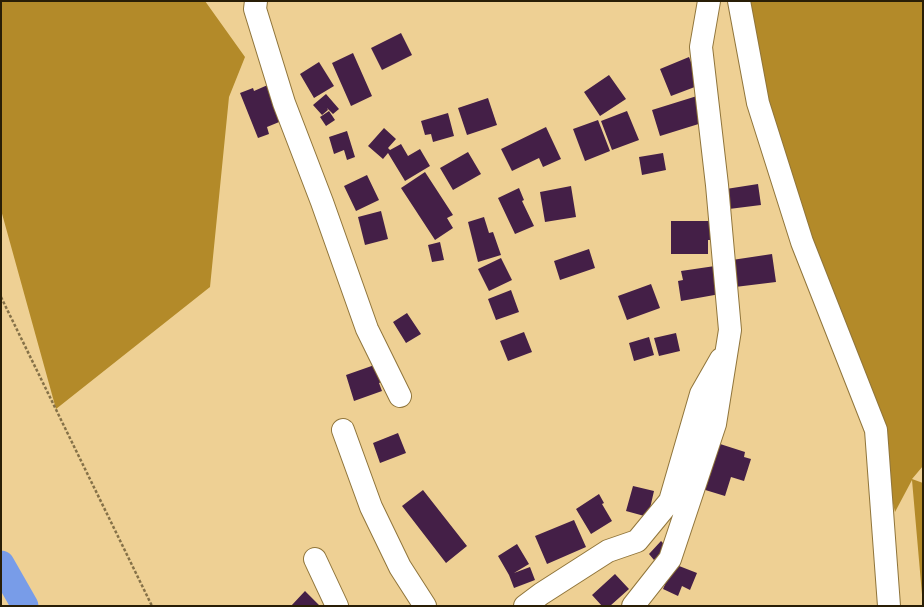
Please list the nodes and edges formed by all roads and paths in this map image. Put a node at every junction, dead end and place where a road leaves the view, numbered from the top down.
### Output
1 (256, 1) edge
2 (709, 1) edge
3 (739, 1) edge
4 (1, 297) edge
5 (727, 350) junction
6 (400, 396) dead end
7 (343, 430) dead end
8 (315, 559) dead end
9 (152, 606) edge
10 (337, 606) edge
11 (425, 606) edge
12 (525, 606) edge
13 (633, 606) edge
14 (889, 606) edge

1 - 6 street
2 - 5 street
3 - 14 street
4 - 9 path
5 - 12 street
5 - 13 street
7 - 11 street
8 - 10 street

